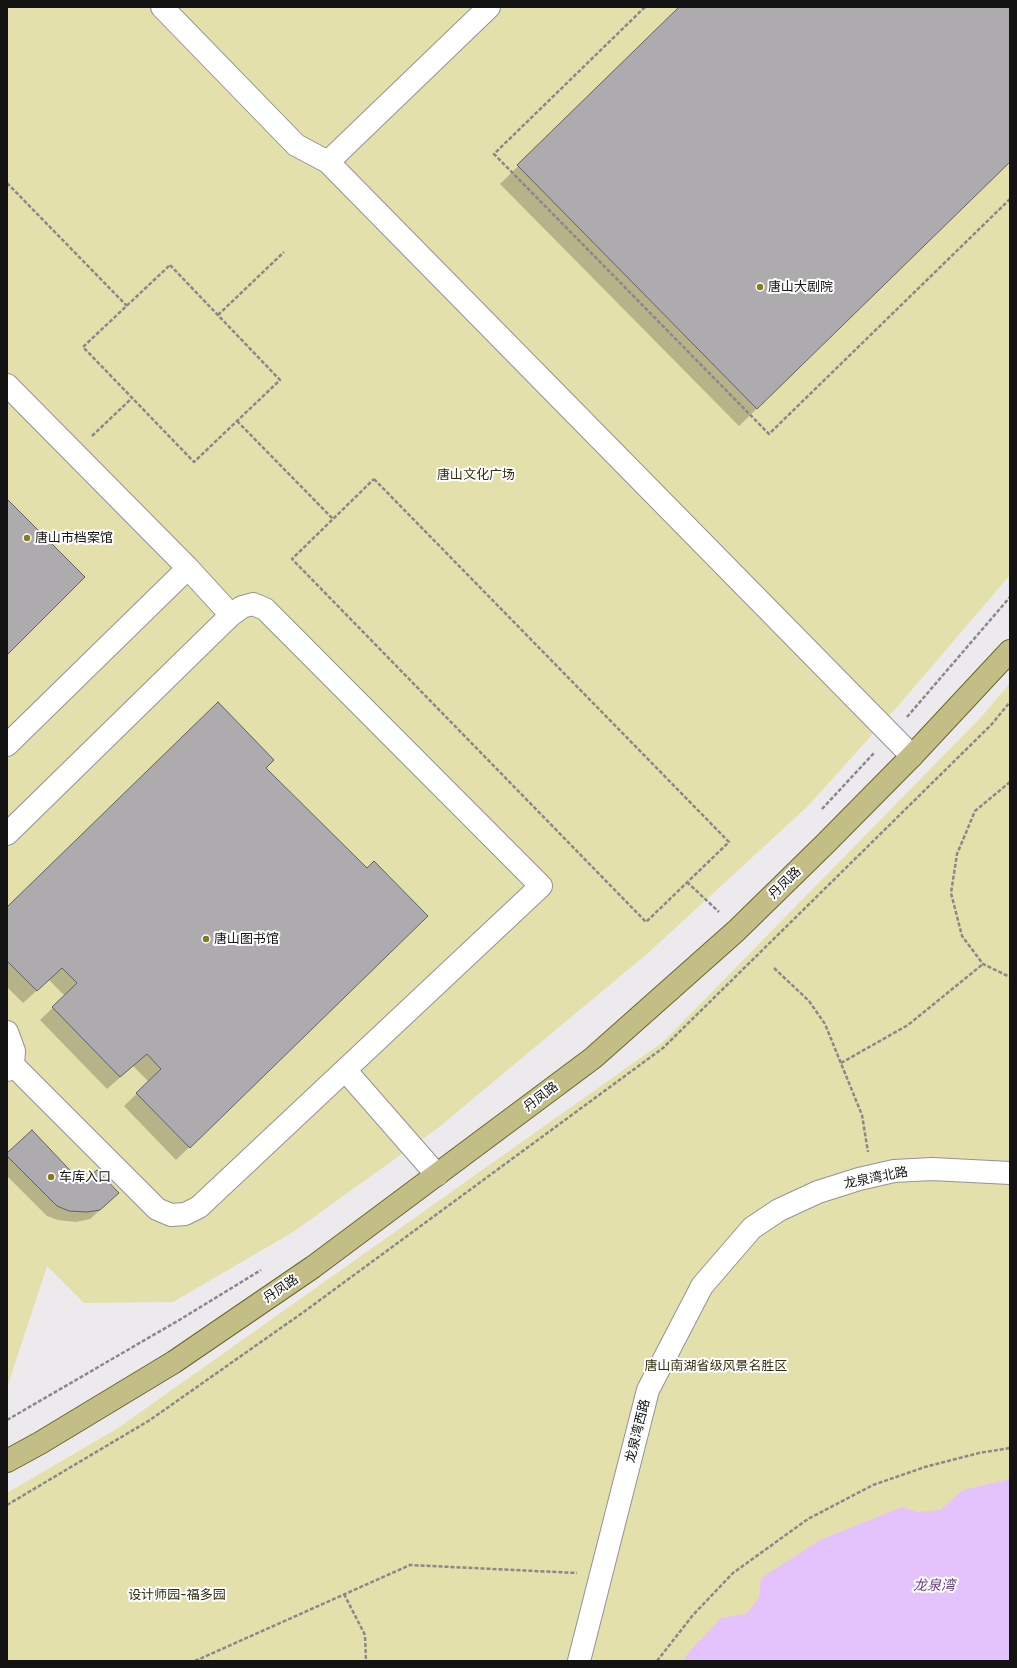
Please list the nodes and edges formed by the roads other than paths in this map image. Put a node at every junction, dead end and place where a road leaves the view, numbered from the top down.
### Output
1 (162, 7) edge
2 (489, 7) edge
3 (328, 162) junction
4 (7, 385) edge
5 (188, 568) junction
6 (231, 615) junction
7 (1010, 651) edge
8 (7, 745) edge
9 (912, 756) junction
10 (7, 834) edge
11 (7, 1032) edge
12 (10, 1068) edge
13 (346, 1070) junction
14 (1010, 1173) edge
15 (437, 1176) junction
16 (752, 1228) joint
17 (7, 1461) edge
18 (579, 1661) edge

1 - 3 street
2 - 3 street
3 - 9 street
4 - 5 street
5 - 6 street
5 - 8 street
6 - 10 street
6 - 13 street
7 - 9 main road, 丹凤路
9 - 15 main road, 丹凤路
11 - 12 street
12 - 13 street
13 - 15 street
14 - 16 street, 龙泉湾北路
15 - 17 main road, 丹凤路
16 - 18 street, 龙泉湾西路

